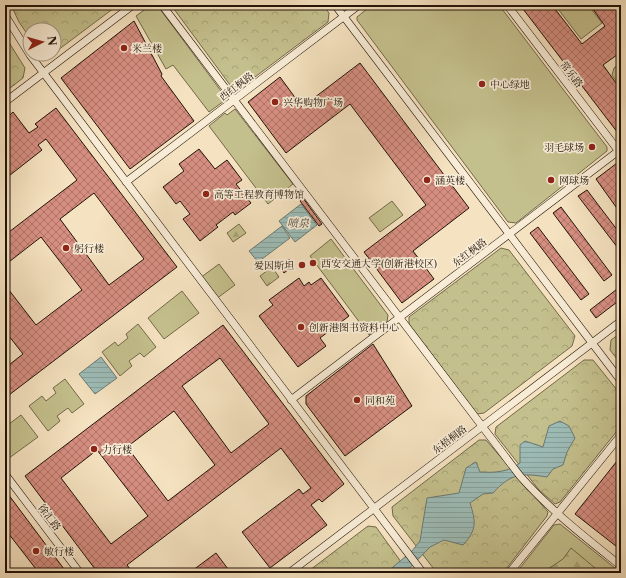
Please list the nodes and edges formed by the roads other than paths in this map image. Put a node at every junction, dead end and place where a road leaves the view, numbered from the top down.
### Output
1 (133, 5) edge
2 (162, 5) edge
3 (335, 5) edge
4 (359, 5) edge
5 (507, 5) edge
6 (5, 15) edge
7 (344, 17) junction
8 (44, 73) junction
9 (234, 100) junction
10 (5, 102) edge
11 (620, 152) edge
12 (126, 182) junction
13 (509, 234) junction
14 (400, 318) junction
15 (621, 321) edge
16 (591, 343) junction
17 (621, 381) edge
18 (291, 400) junction
19 (482, 427) junction
20 (621, 434) edge
21 (5, 474) edge
22 (374, 508) junction
23 (557, 513) junction
24 (621, 566) edge
25 (80, 573) edge
26 (289, 573) edge
27 (422, 573) edge
28 (509, 573) edge

1 - 8 street
2 - 9 street
3 - 7 street
4 - 7 street, 西红枫路
5 - 11 street, 常乐路
6 - 8 street
7 - 9 street, 西红枫路
7 - 13 street
8 - 10 street
8 - 12 street
9 - 12 street, 西红枫路
9 - 14 street
11 - 13 street, 东红枫路
12 - 18 street
13 - 14 street, 东红枫路
13 - 16 street
14 - 18 street, 东红枫路
14 - 19 street
15 - 16 street, 东梧桐路
16 - 17 street
16 - 19 street, 东梧桐路
18 - 22 street
19 - 22 street, 东梧桐路
19 - 23 street
20 - 23 street
21 - 25 street, 徐汇路
22 - 26 street, 东梧桐路
22 - 27 street
23 - 24 street
23 - 28 street

